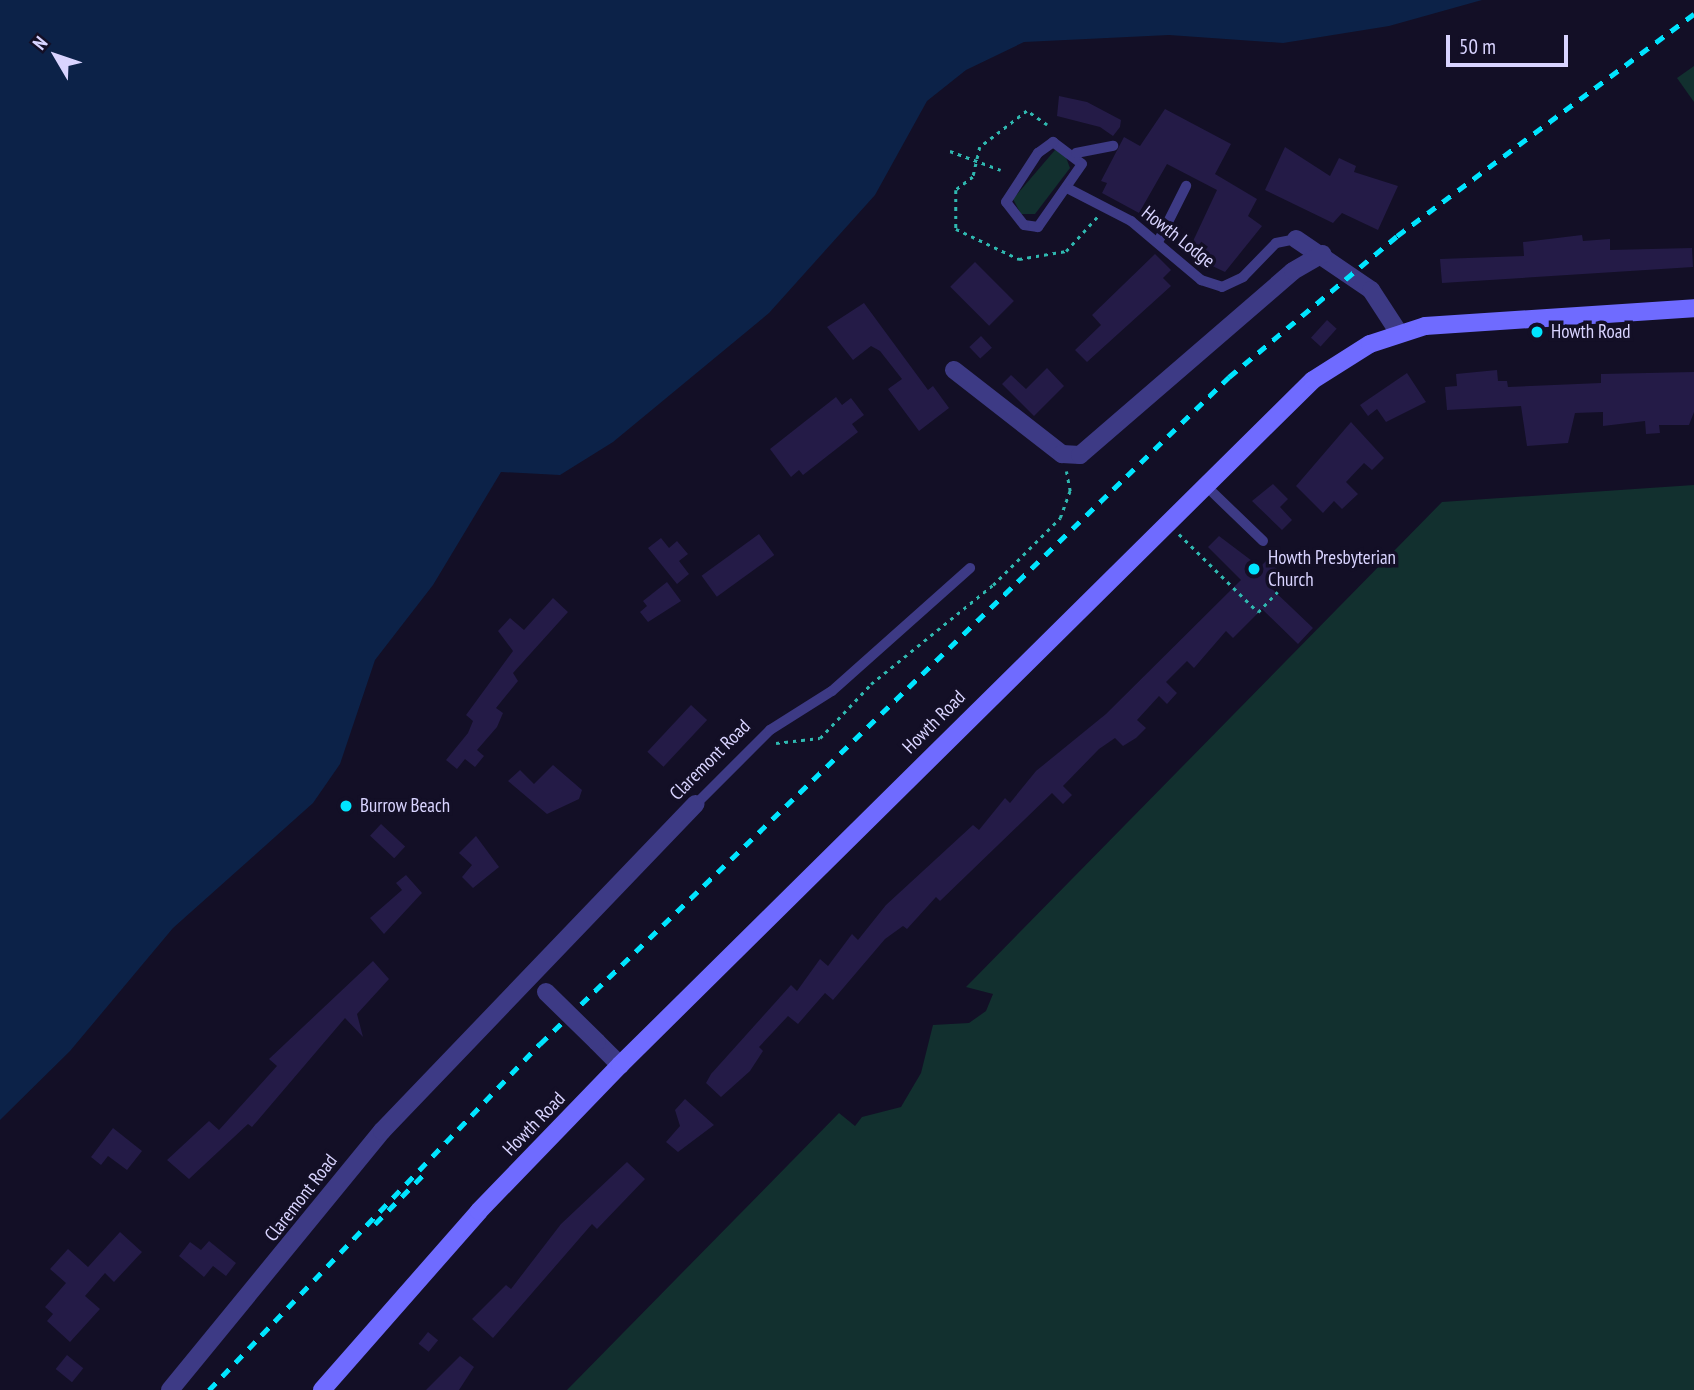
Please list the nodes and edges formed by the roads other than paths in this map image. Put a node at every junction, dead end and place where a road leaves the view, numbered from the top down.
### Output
1 (1113, 146) dead end
2 (1076, 153) junction
3 (1186, 187) dead end
4 (1069, 189) junction
5 (1296, 239) joint
6 (1158, 242) junction
7 (1323, 254) junction
8 (1694, 308) edge
9 (1399, 333) junction
10 (954, 370) dead end
11 (1204, 483) junction
12 (1263, 541) dead end
13 (970, 568) dead end
14 (696, 804) joint
15 (531, 978) junction
16 (620, 1065) junction
17 (170, 1390) edge
18 (322, 1390) edge

1 - 2 lane
2 - 4 lane
2 - 4 lane
3 - 6 lane
4 - 6 lane, Howth Lodge
5 - 6 lane, Howth Lodge
5 - 7 street
7 - 9 street
7 - 10 street
8 - 9 main road, Howth Road
9 - 11 main road, Howth Road
11 - 12 lane
11 - 16 main road, Howth Road
13 - 14 lane, Claremont Road
14 - 15 street, Claremont Road
15 - 16 street, bridge
15 - 17 street, Claremont Road
16 - 18 main road, Howth Road

